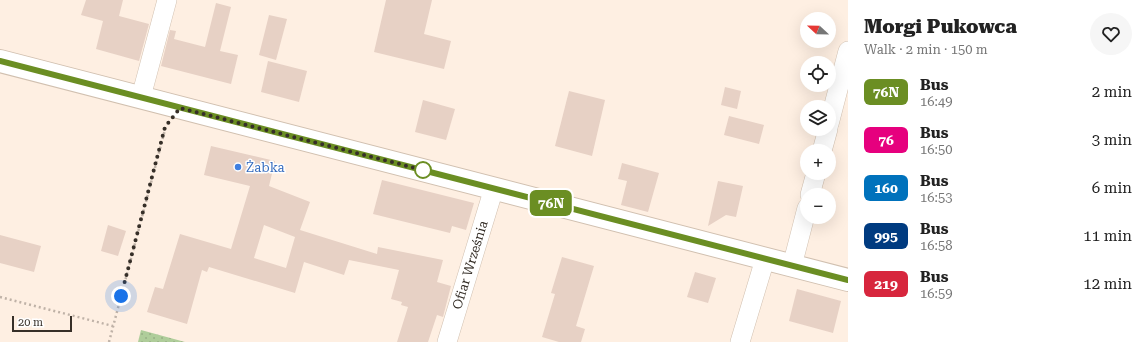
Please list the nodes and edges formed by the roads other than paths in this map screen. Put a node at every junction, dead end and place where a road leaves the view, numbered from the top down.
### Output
1 (167, 0) edge
2 (848, 51) edge
3 (0, 61) edge
4 (141, 98) junction
5 (835, 100) edge
6 (494, 188) junction
7 (803, 224) edge
8 (765, 259) junction
9 (792, 266) junction
10 (848, 280) edge
11 (447, 342) edge
12 (740, 342) edge

1 - 4 street
2 - 5 street
3 - 4 street
4 - 6 street
6 - 8 street
6 - 11 street, Ofiar Września
7 - 9 street
8 - 9 street
8 - 12 street
9 - 10 street

